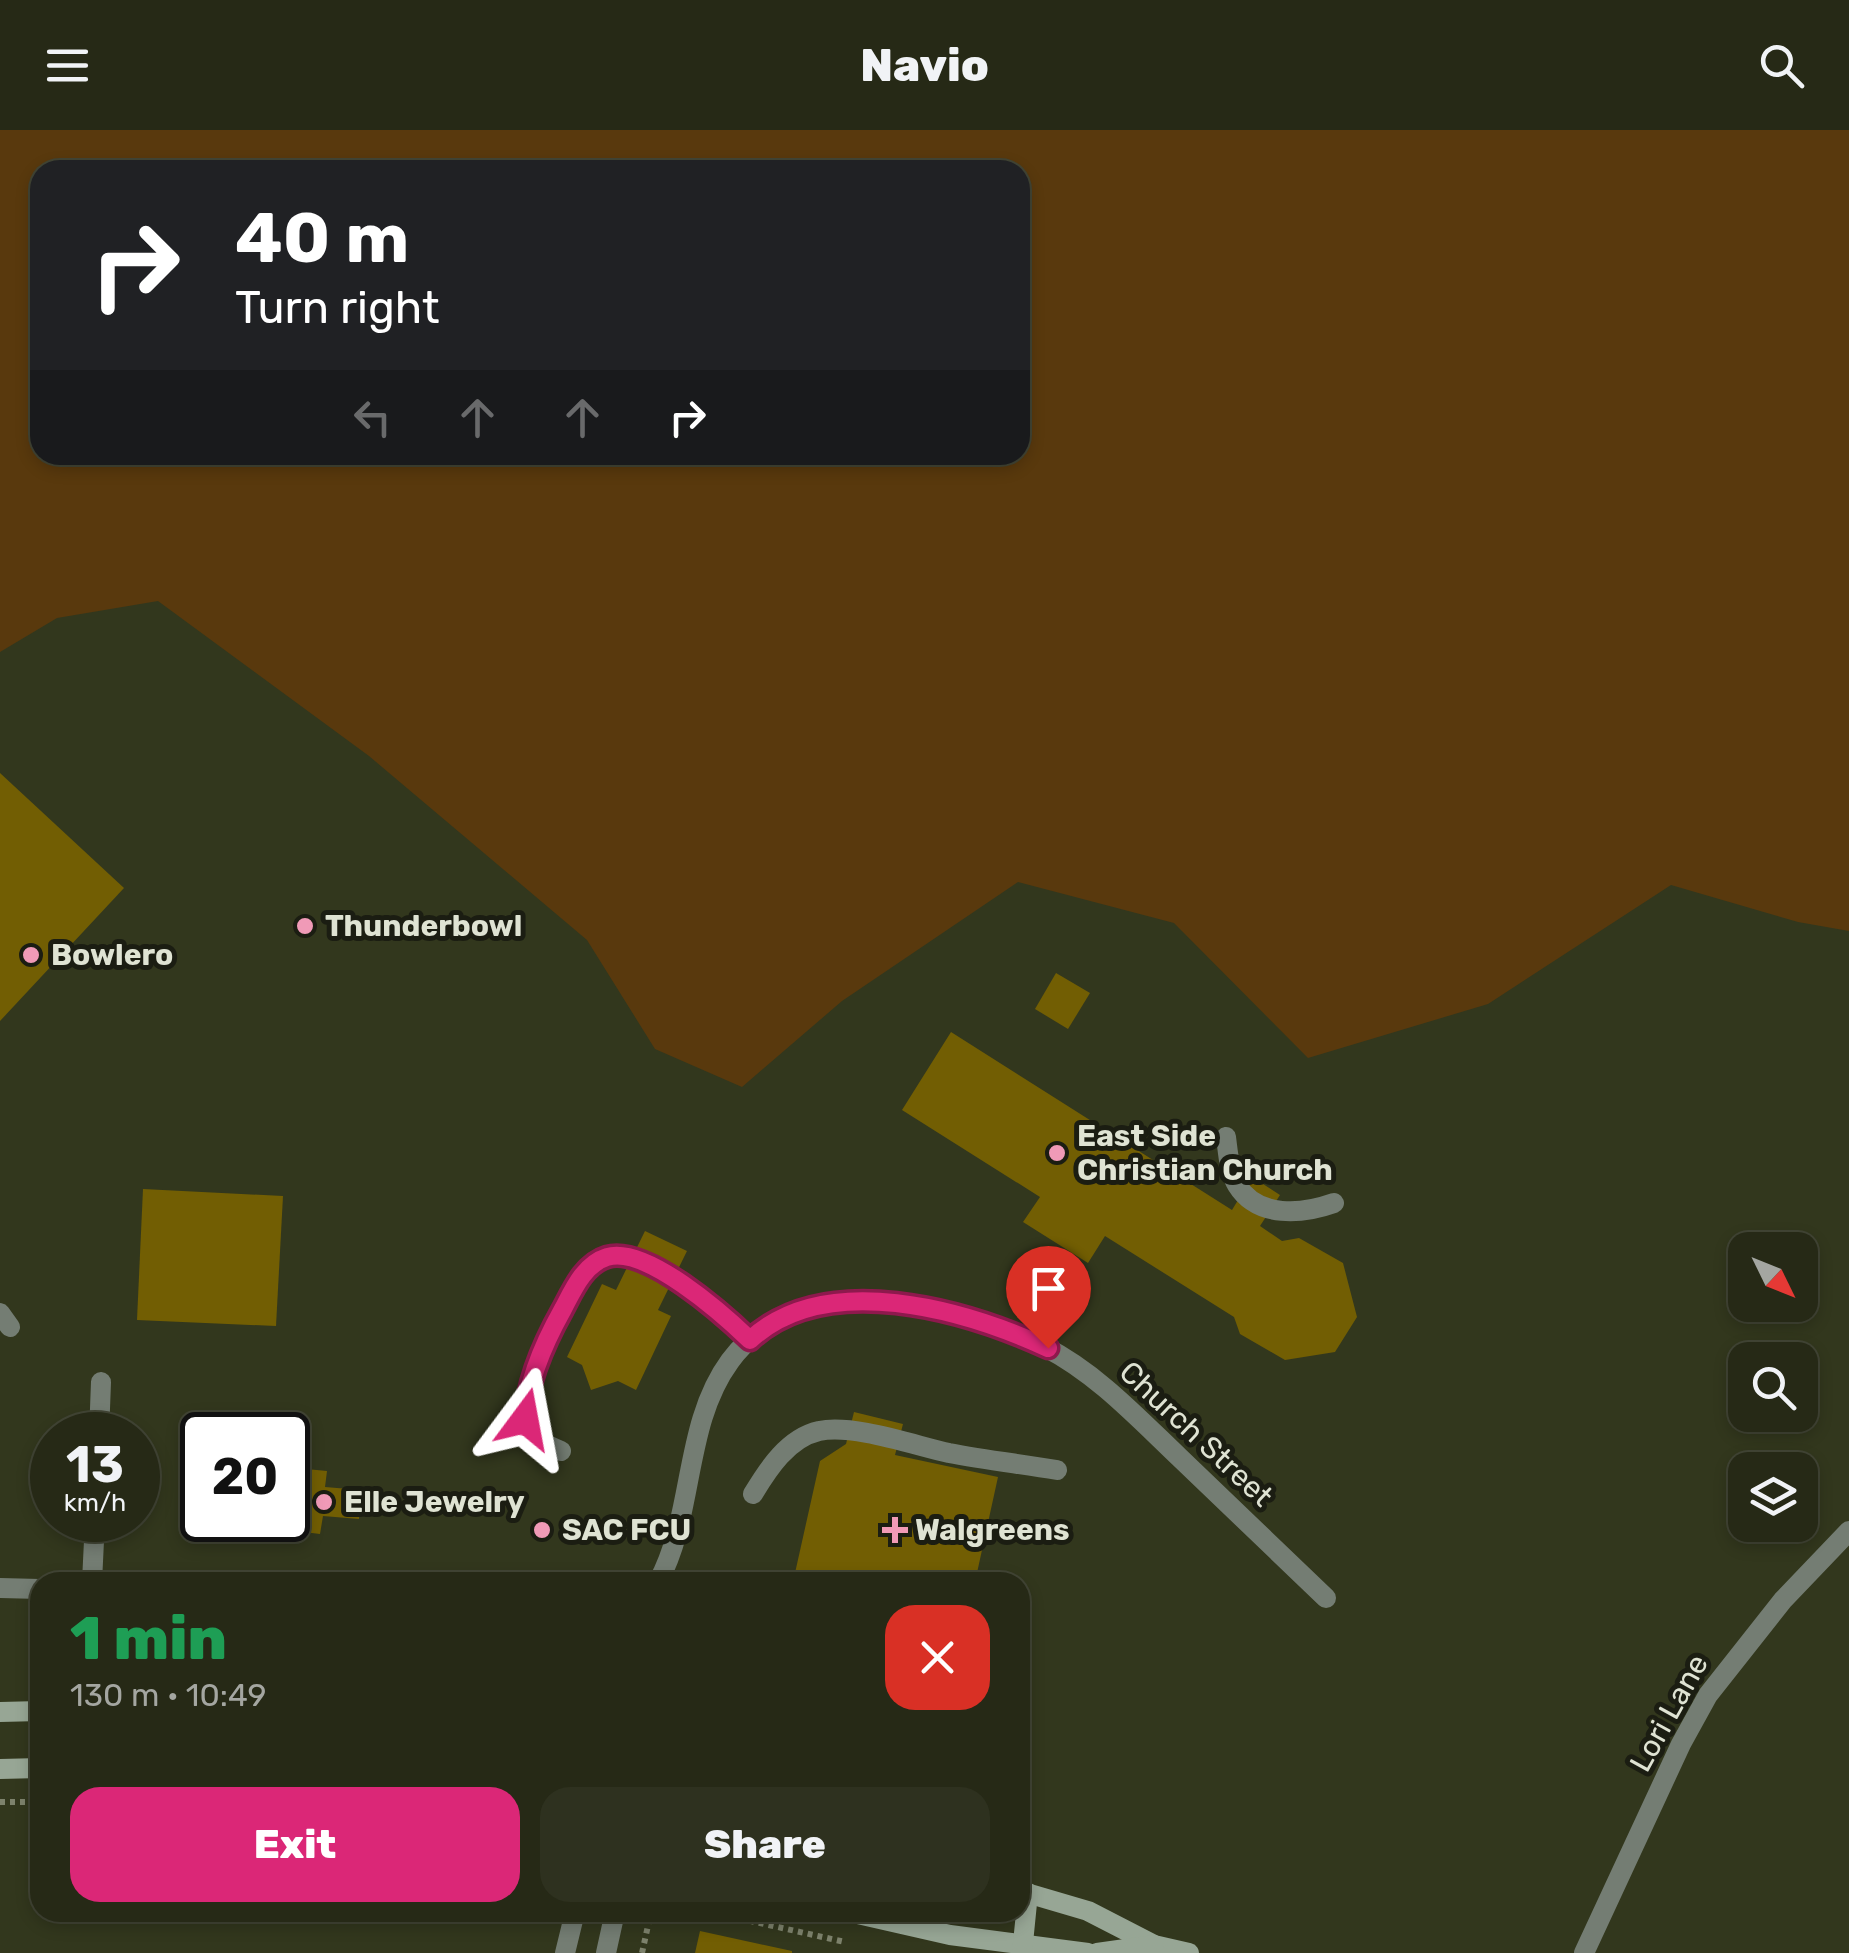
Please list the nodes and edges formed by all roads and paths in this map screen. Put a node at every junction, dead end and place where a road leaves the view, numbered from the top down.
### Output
1 (1226, 1137) dead end
2 (1334, 1203) dead end
3 (750, 1340) junction
4 (101, 1382) dead end
5 (100, 1412) edge
6 (561, 1451) dead end
7 (1057, 1470) dead end
8 (754, 1494) dead end
9 (1849, 1530) edge
10 (94, 1542) edge
11 (92, 1572) edge
12 (662, 1572) edge
13 (0, 1588) edge
14 (30, 1589) edge
15 (1326, 1598) dead end
16 (0, 1712) edge
17 (30, 1712) edge
18 (30, 1768) edge
19 (0, 1770) edge
20 (0, 1802) edge
21 (30, 1802) edge
22 (1030, 1894) edge
23 (572, 1922) edge
24 (613, 1922) edge
25 (649, 1922) edge
26 (754, 1922) edge
27 (892, 1922) edge
28 (1022, 1922) edge
29 (856, 1945) dead end
30 (1154, 1945) junction
31 (1021, 1949) edge
32 (565, 1953) edge
33 (606, 1953) edge
34 (642, 1953) edge
35 (1088, 1953) edge
36 (1097, 1953) edge
37 (1189, 1953) edge
38 (1584, 1953) edge

1 - 2 street
3 - 6 street
3 - 12 street, Church Street
3 - 15 street, Church Street
4 - 5 street
7 - 8 street
9 - 38 street, Lori Lane
10 - 11 street
13 - 14 street
16 - 17 main road
18 - 19 main road
20 - 21 path
22 - 30 main road
23 - 32 street
24 - 33 street
25 - 34 path
26 - 29 path
27 - 31 main road
28 - 31 main road
30 - 36 main road
30 - 37 main road
31 - 35 main road

